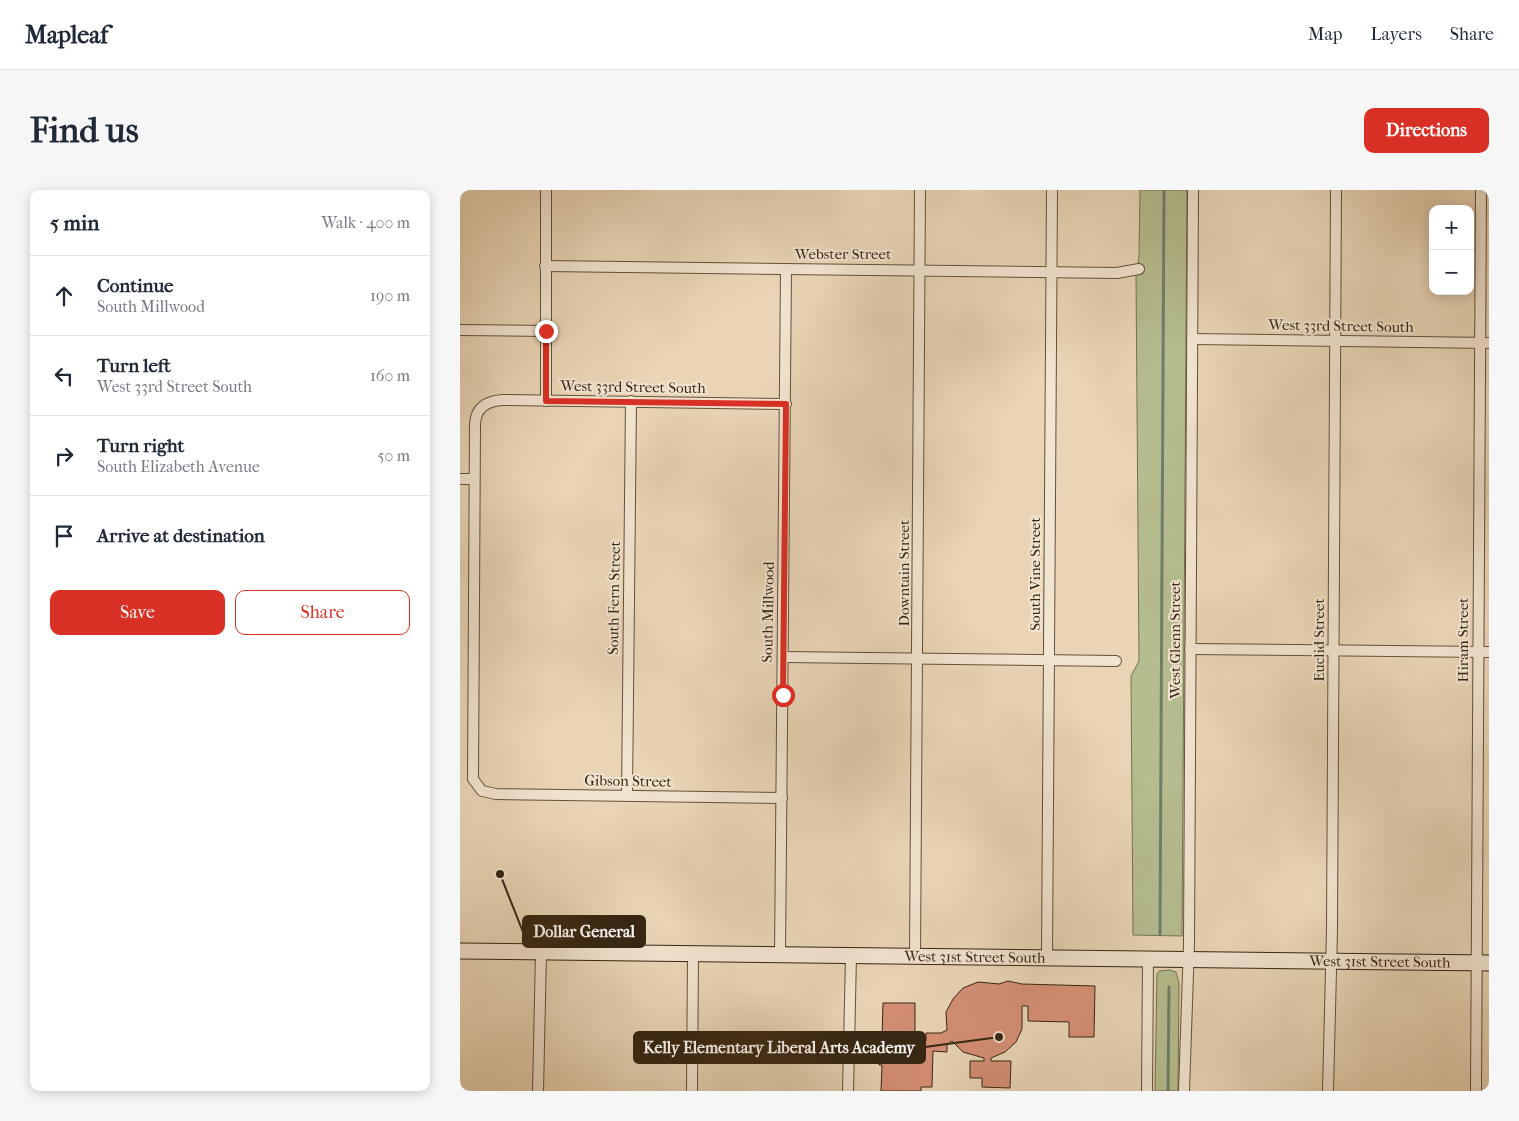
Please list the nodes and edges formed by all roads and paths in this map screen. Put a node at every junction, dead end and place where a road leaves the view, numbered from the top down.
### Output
1 (546, 190) edge
2 (920, 190) edge
3 (1052, 190) edge
4 (1193, 190) edge
5 (1336, 190) edge
6 (1481, 190) edge
7 (546, 266) junction
8 (786, 269) junction
9 (1139, 269) dead end
10 (920, 270) junction
11 (1051, 272) junction
12 (460, 330) edge
13 (546, 331) junction
14 (1192, 339) junction
15 (1335, 341) junction
16 (1484, 343) edge
17 (546, 401) junction
18 (631, 401) junction
19 (786, 404) junction
20 (460, 479) edge
21 (474, 479) junction
22 (460, 647) edge
23 (472, 647) junction
24 (1190, 649) junction
25 (1334, 650) junction
26 (1478, 652) junction
27 (1489, 652) edge
28 (783, 657) junction
29 (919, 659) junction
30 (1050, 660) junction
31 (1116, 661) dead end
32 (627, 796) junction
33 (782, 798) junction
34 (460, 951) edge
35 (541, 952) junction
36 (693, 954) junction
37 (780, 955) junction
38 (851, 956) junction
39 (915, 957) junction
40 (1047, 957) junction
41 (1148, 958) junction
42 (1187, 959) junction
43 (1330, 960) junction
44 (1483, 962) edge
45 (538, 1091) edge
46 (692, 1091) edge
47 (848, 1091) edge
48 (1147, 1091) edge
49 (1184, 1091) edge
50 (1328, 1091) edge
51 (1476, 1091) edge

1 - 7 street
2 - 10 street, Downtain Street
3 - 11 street, South Vine Street
4 - 14 street, West Glenn Street
5 - 15 street, Euclid Street
6 - 16 street, Hiram Street
7 - 8 street, Webster Street
7 - 13 street
8 - 10 street, Webster Street
8 - 19 street, South Millwood
9 - 11 street, Webster Street
10 - 11 street, Webster Street
10 - 29 street, Downtain Street
11 - 30 street, South Vine Street
12 - 13 street
13 - 17 street
14 - 15 street, West 33rd Street South
14 - 24 street, West Glenn Street
15 - 16 street, West 33rd Street South
15 - 25 street, Euclid Street
16 - 26 street, Hiram Street
17 - 18 street, West 33rd Street South
17 - 21 street, West 33rd Street South
18 - 19 street, West 33rd Street South
18 - 32 street, South Fern Street
19 - 28 street, South Millwood
20 - 21 street
21 - 23 street
22 - 23 street
23 - 32 street, Gibson Street
24 - 25 street
24 - 42 street, West Glenn Street
25 - 26 street
25 - 43 street, Euclid Street
26 - 27 street
26 - 44 street, Hiram Street
28 - 29 street
28 - 33 street, South Millwood
29 - 30 street
29 - 39 street, Downtain Street
30 - 31 street
30 - 40 street, South Vine Street
32 - 33 street, Gibson Street
33 - 37 street, South Millwood
34 - 35 street, West 31st Street South
35 - 36 street, West 31st Street South
35 - 45 street
36 - 37 street, West 31st Street South
36 - 46 street
37 - 38 street, West 31st Street South
38 - 39 street, West 31st Street South
38 - 47 street
39 - 40 street, West 31st Street South
40 - 41 street, West 31st Street South
41 - 42 street, West 31st Street South
41 - 48 street
42 - 43 street, West 31st Street South
42 - 49 street, West Glenn Street
43 - 44 street, West 31st Street South
43 - 50 street, Euclid Street
44 - 51 street, Hiram Street

